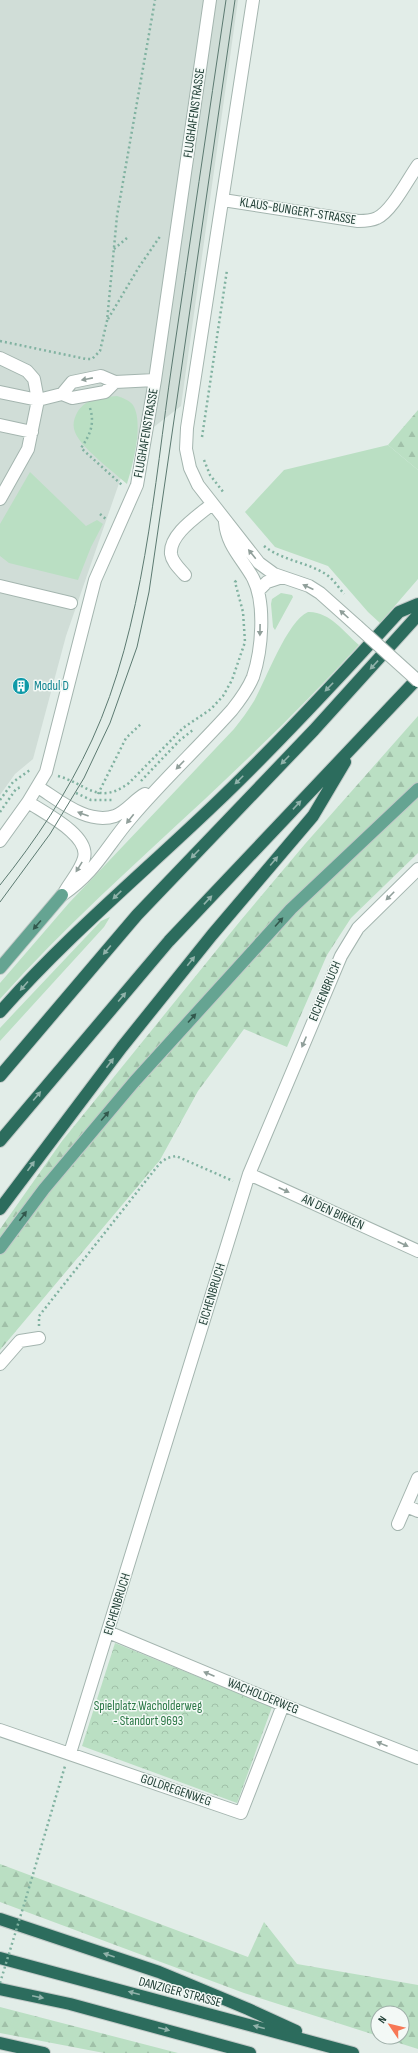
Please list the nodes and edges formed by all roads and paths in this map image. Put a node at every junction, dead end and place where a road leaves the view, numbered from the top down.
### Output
1 (155, 0) edge
2 (210, 0) edge
3 (253, 0) edge
4 (418, 165) edge
5 (223, 200) junction
6 (165, 231) dead end
7 (127, 238) dead end
8 (114, 249) junction
9 (228, 265) dead end
10 (107, 321) junction
11 (0, 341) edge
12 (0, 358) edge
13 (82, 358) junction
14 (82, 379) junction
15 (155, 380) junction
16 (115, 382) junction
17 (0, 392) edge
18 (62, 394) junction
19 (87, 396) junction
20 (38, 400) junction
21 (0, 426) edge
22 (32, 432) junction
23 (202, 443) dead end
24 (202, 454) dead end
25 (124, 488) dead end
26 (0, 499) edge
27 (229, 500) dead end
28 (212, 504) junction
29 (100, 514) dead end
30 (112, 517) dead end
31 (225, 521) junction
32 (261, 542) dead end
33 (283, 558) dead end
34 (185, 576) dead end
35 (282, 577) junction
36 (240, 578) dead end
37 (0, 586) edge
38 (258, 591) junction
39 (71, 603) dead end
40 (418, 604) edge
41 (418, 615) edge
42 (418, 679) edge
43 (142, 723) dead end
44 (198, 726) dead end
45 (356, 743) junction
46 (32, 768) dead end
47 (55, 775) dead end
48 (139, 784) dead end
49 (26, 786) dead end
50 (38, 787) junction
51 (418, 789) edge
52 (156, 790) junction
53 (71, 791) dead end
54 (98, 794) junction
55 (0, 800) edge
56 (116, 800) dead end
57 (28, 802) junction
58 (0, 812) edge
59 (0, 841) edge
60 (418, 869) edge
61 (62, 895) junction
62 (0, 968) edge
63 (0, 1012) edge
64 (0, 1076) edge
65 (0, 1141) edge
66 (249, 1174) junction
67 (245, 1186) junction
68 (0, 1209) edge
69 (0, 1248) edge
70 (418, 1251) edge
71 (39, 1338) joint
72 (0, 1364) edge
73 (418, 1478) edge
74 (406, 1506) junction
75 (418, 1511) edge
76 (398, 1524) dead end
77 (108, 1632) junction
78 (283, 1705) junction
79 (0, 1730) edge
80 (70, 1753) junction
81 (418, 1758) edge
82 (0, 1920) edge
83 (0, 1958) edge
84 (0, 1983) edge
85 (0, 1989) edge
86 (0, 2043) edge
87 (324, 2044) junction
88 (44, 2053) edge
89 (250, 2053) edge
90 (353, 2053) edge

1 - 8 path
2 - 15 street, FLUGHAFENSTRASSE
3 - 5 street
4 - 5 street, KLAUS-BUNGERT-STRASSE
5 - 28 street
6 - 10 path
7 - 8 path
8 - 10 path
9 - 23 path
10 - 13 path
11 - 13 path
12 - 20 street
13 - 14 path
16 -> 14 street
14 - 18 street
15 - 16 street
15 - 50 street, FLUGHAFENSTRASSE
16 - 19 street
17 - 20 street
18 - 19 street
18 - 20 street
19 - 25 path
20 - 22 street
21 - 22 street
22 - 26 street
24 - 27 path
28 - 31 street
28 - 34 street
29 - 30 path
35 -> 31 street
31 - 38 street
32 - 33 path
35 - 38 street
42 -> 35 street, bridge
36 - 54 path
37 - 39 street
38 -> 52 street
40 -> 63 highway
41 -> 64 highway
42 - 45 highway
43 - 54 path
44 - 48 path
65 -> 45 highway
68 -> 45 highway
46 - 55 path
47 - 54 path
49 - 58 path
52 -> 50 street
50 - 57 street, FLUGHAFENSTRASSE
69 -> 51 main road
52 -> 61 street
53 - 56 path
57 - 59 street, FLUGHAFENSTRASSE
57 -> 61 street
60 -> 66 street, EICHENBRUCH
61 -> 62 main road
66 - 67 street, EICHENBRUCH
66 -> 70 street, AN DEN BIRKEN
67 - 71 path
67 - 77 street, EICHENBRUCH
71 - 72 street
73 - 74 street
74 - 75 street
74 - 76 street
78 -> 77 street, WACHOLDERWEG
77 - 80 street, EICHENBRUCH
78 - 80 street, GOLDREGENWEG
81 -> 78 street, WACHOLDERWEG
79 - 80 street, GOLDREGENWEG
80 - 84 path, bridge
87 -> 82 highway
87 -> 83 highway, DANZIGER STRASSE
85 -> 89 highway
86 - 88 highway
87 - 90 highway, DANZIGER STRASSE

